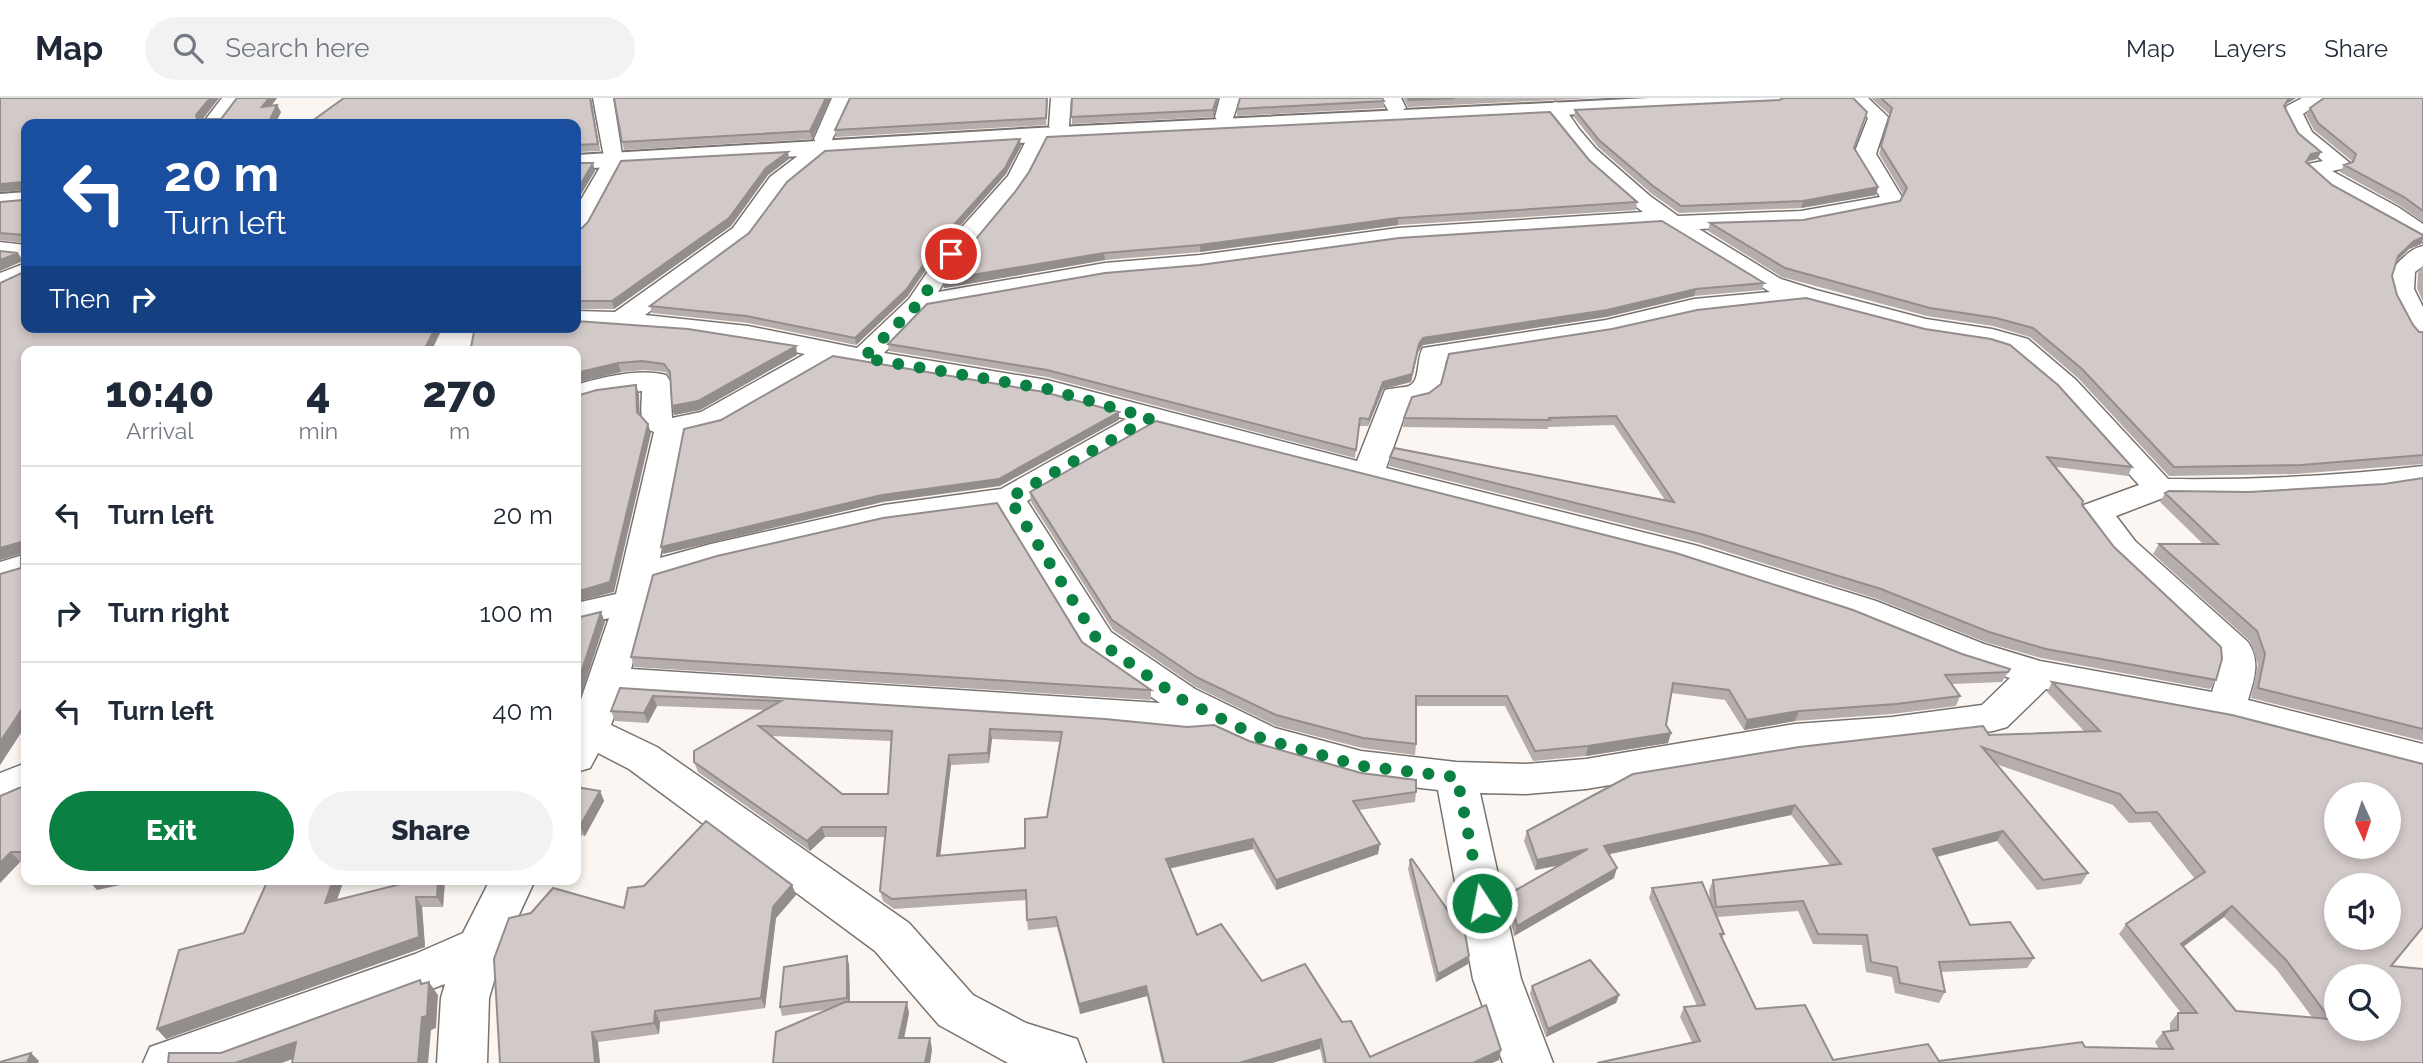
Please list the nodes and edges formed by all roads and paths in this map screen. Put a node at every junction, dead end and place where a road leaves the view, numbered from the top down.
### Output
1 (232, 98) edge
2 (603, 98) edge
3 (842, 98) edge
4 (1061, 98) edge
5 (1615, 98) edge
6 (1777, 98) edge
7 (1857, 98) edge
8 (2316, 98) edge
9 (1554, 102) edge
10 (1393, 103) edge
11 (1227, 108) edge
12 (216, 119) edge
13 (1049, 131) junction
14 (823, 143) junction
15 (581, 154) edge
16 (614, 155) junction
17 (581, 161) edge
18 (21, 188) edge
19 (0, 190) edge
20 (21, 199) edge
21 (0, 201) edge
22 (581, 218) edge
23 (1670, 220) junction
24 (2418, 229) edge
25 (0, 249) edge
26 (21, 251) edge
27 (2423, 253) edge
28 (21, 272) edge
29 (0, 283) edge
30 (1807, 296) junction
31 (919, 303) junction
32 (581, 319) edge
33 (621, 320) junction
34 (2423, 332) edge
35 (830, 351) junction
36 (863, 358) junction
37 (581, 392) edge
38 (1150, 418) junction
39 (670, 428) junction
40 (1368, 473) junction
41 (2423, 475) edge
42 (2159, 488) junction
43 (1009, 498) junction
44 (21, 567) edge
45 (0, 573) edge
46 (636, 588) junction
47 (581, 613) edge
48 (2038, 674) junction
49 (606, 681) junction
50 (2226, 708) junction
51 (1221, 719) junction
52 (582, 744) edge
53 (2423, 759) edge
54 (1457, 777) junction
55 (21, 781) edge
56 (0, 792) edge
57 (511, 885) edge
58 (480, 947) junction
59 (168, 1063) edge
60 (463, 1063) edge
61 (1061, 1063) edge
62 (1528, 1063) edge

1 - 12 street
2 - 16 street
3 - 14 street
4 - 13 street
5 - 9 street
6 - 9 street
7 - 23 street
8 - 24 street
9 - 10 street
9 - 13 street
9 - 23 street
10 - 11 street
11 - 13 street
13 - 14 street
13 - 31 street
14 - 16 street
14 - 33 street
15 - 16 street
16 - 17 street
16 - 22 street
18 - 19 street
20 - 21 street
23 - 30 street
23 - 31 street
25 - 26 street
27 - 34 street
28 - 29 street
30 - 40 street
30 - 42 street
31 - 36 street
32 - 33 street
33 - 35 street
35 - 36 street
35 - 39 street
36 - 38 street
37 - 39 street
38 - 40 street
38 - 43 street
39 - 46 street
40 - 48 street
41 - 42 street
42 - 50 street
43 - 46 street
43 - 51 street
44 - 45 street
46 - 47 street
46 - 49 street
48 - 50 street
48 - 54 street
49 - 51 street
49 - 52 street
50 - 53 street
51 - 54 street
52 - 61 street
54 - 62 street
55 - 56 street
57 - 58 street
58 - 59 street
58 - 60 street

